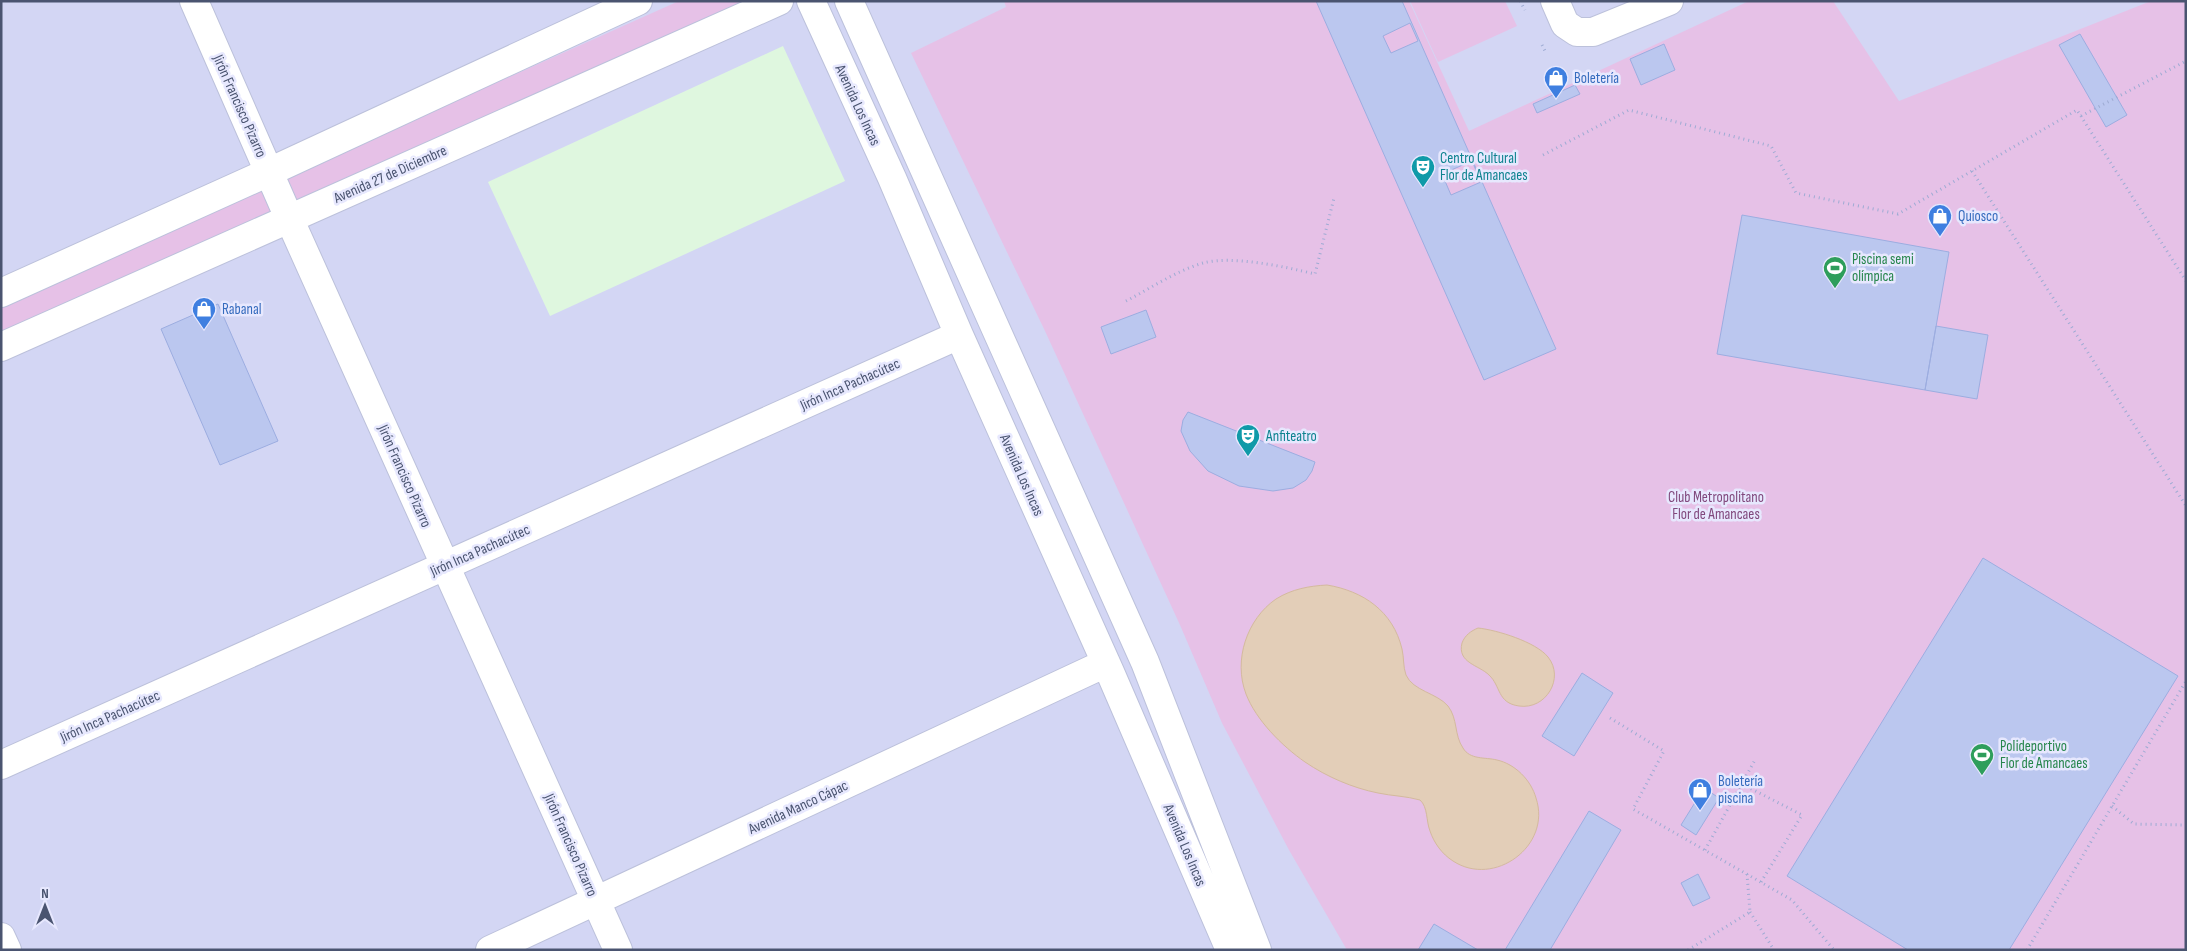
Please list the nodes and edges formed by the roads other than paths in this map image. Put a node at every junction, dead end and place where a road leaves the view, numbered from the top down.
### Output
1 (194, 1) edge
2 (638, 1) edge
3 (779, 1) edge
4 (811, 1) edge
5 (849, 1) edge
6 (1555, 1) edge
7 (1669, 1) edge
8 (269, 172) junction
9 (289, 218) junction
10 (1, 293) edge
11 (959, 335) junction
12 (1, 347) edge
13 (445, 566) junction
14 (1106, 663) junction
15 (1, 764) edge
16 (596, 901) junction
17 (1, 937) edge
18 (7, 950) edge
19 (490, 950) edge
20 (618, 950) edge
21 (1230, 950) edge
22 (1257, 950) edge

1 - 8 street, Jirón Francisco Pizarro
2 - 8 street
3 - 9 street, Avenida 27 de Diciembre
4 - 11 street, Avenida Los Incas
5 - 22 street, Avenida Los Incas
6 - 7 street
8 - 9 street, Jirón Francisco Pizarro
8 - 10 street
9 - 12 street, Avenida 27 de Diciembre
9 - 13 street, Jirón Francisco Pizarro
11 - 13 street, Jirón Inca Pachacútec
11 - 14 street, Avenida Los Incas
13 - 15 street, Jirón Inca Pachacútec
13 - 16 street, Jirón Francisco Pizarro
14 - 16 street, Avenida Manco Cápac
14 - 21 street, Avenida Los Incas
16 - 19 street, Avenida Manco Cápac
16 - 20 street, Jirón Francisco Pizarro
17 - 18 street

